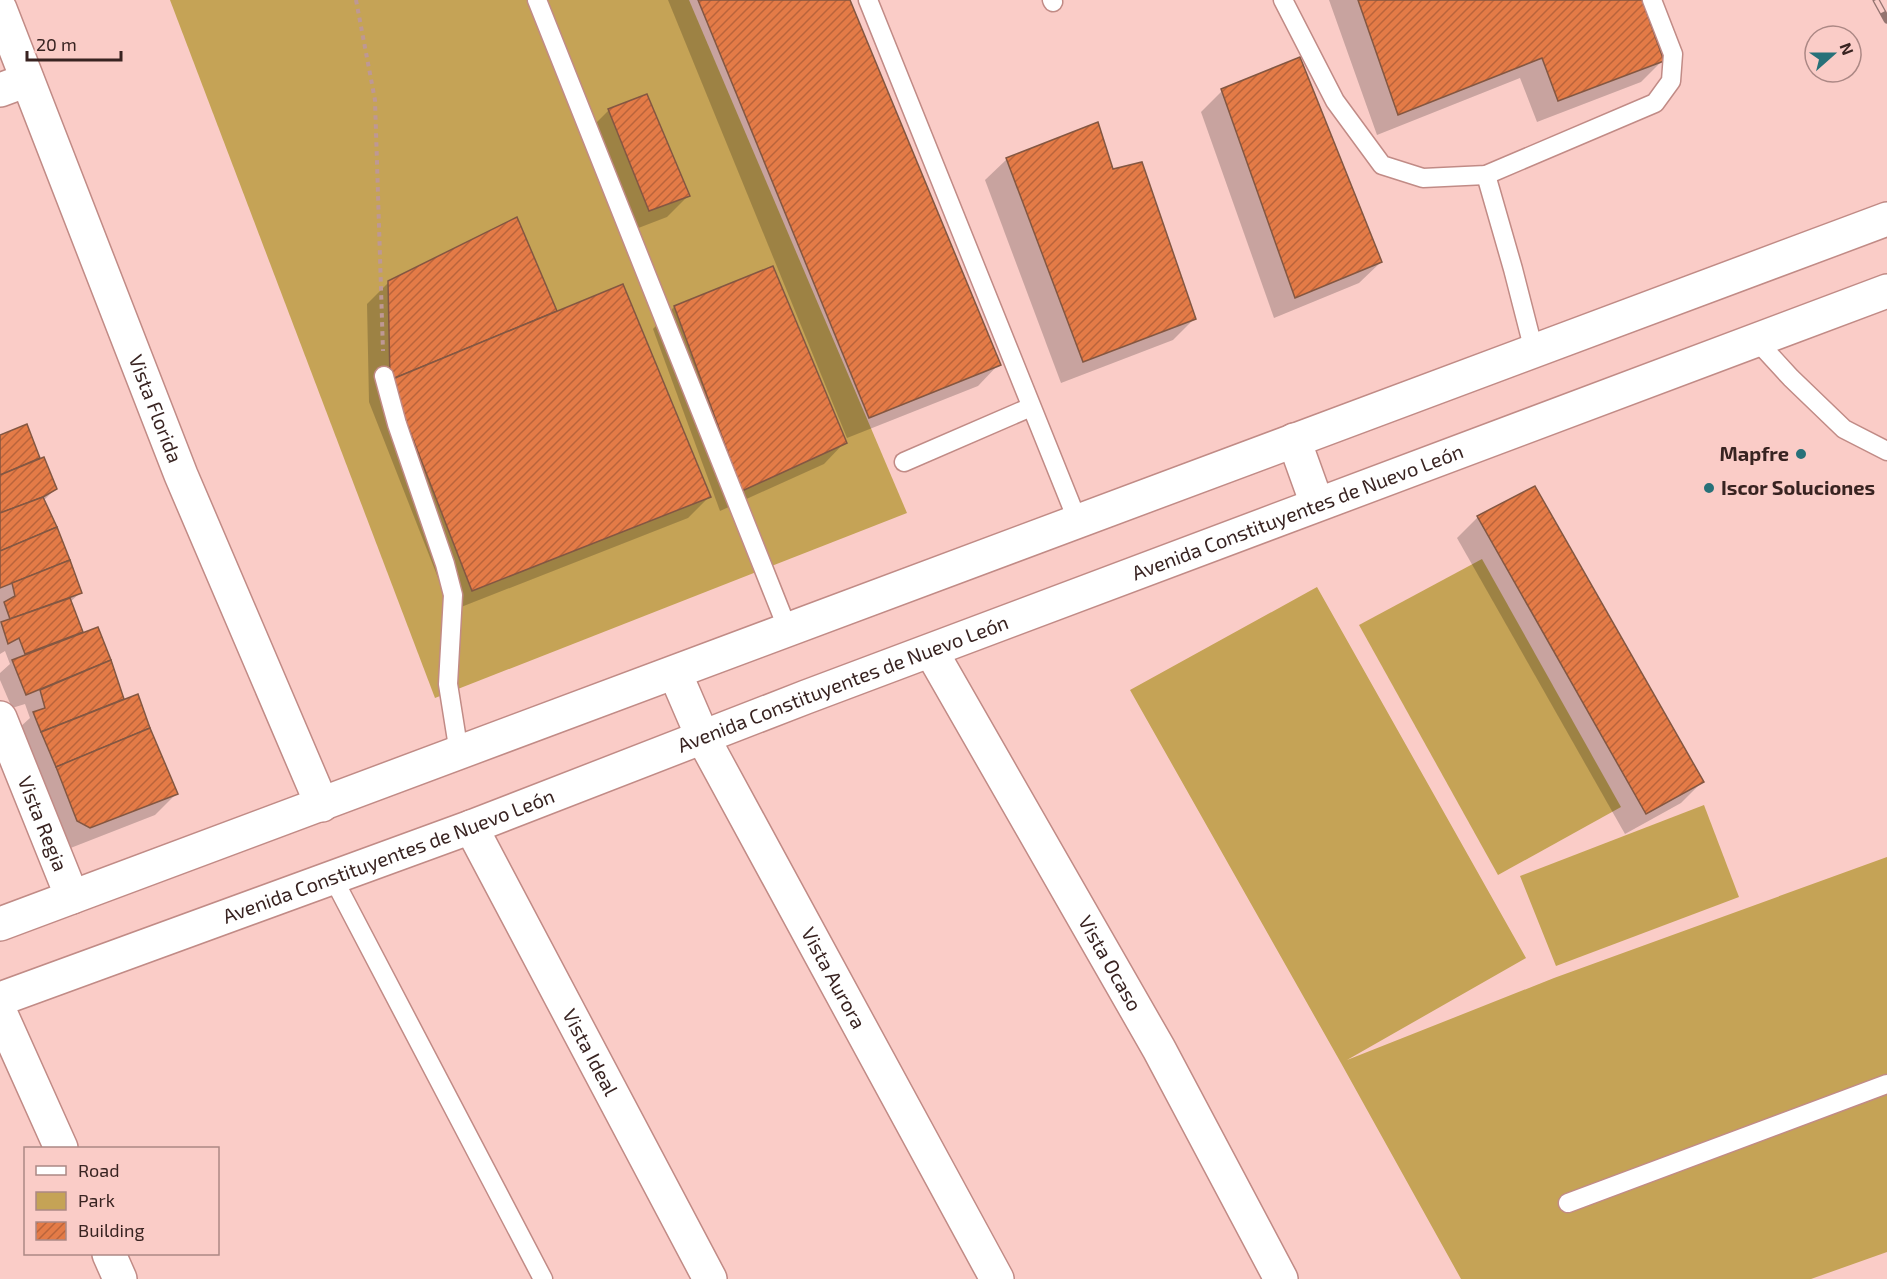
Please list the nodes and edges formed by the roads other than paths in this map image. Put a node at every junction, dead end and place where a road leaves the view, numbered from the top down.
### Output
1 (537, 0) edge
2 (868, 0) edge
3 (1283, 0) edge
4 (1652, 0) edge
5 (0, 9) edge
6 (14, 85) edge
7 (1486, 175) junction
8 (1887, 219) edge
9 (1887, 291) edge
10 (1756, 340) junction
11 (1533, 351) junction
12 (384, 376) road end
13 (1031, 407) junction
14 (1294, 440) junction
15 (1887, 451) edge
16 (904, 462) dead end
17 (1317, 504) junction
18 (1078, 522) junction
19 (788, 630) junction
20 (930, 651) junction
21 (675, 673) junction
22 (0, 718) edge
23 (702, 738) junction
24 (459, 753) junction
25 (322, 805) junction
26 (471, 827) junction
27 (333, 878) junction
28 (72, 897) junction
29 (0, 924) edge
30 (0, 999) edge
31 (0, 1012) edge
32 (1887, 1084) edge
33 (61, 1147) edge
34 (1568, 1203) dead end
35 (109, 1255) edge
36 (120, 1279) edge
37 (543, 1279) edge
38 (710, 1279) edge
39 (997, 1279) edge
40 (1281, 1279) edge

1 - 19 lane
2 - 13 lane
3 - 7 lane
4 - 7 lane
5 - 6 main road, Vista Florida
6 - 25 main road, Vista Florida
7 - 11 lane
8 - 11 main road
9 - 10 main road, Avenida Constituyentes de Nuevo León
10 - 15 lane
10 - 17 main road, Avenida Constituyentes de Nuevo León
11 - 14 main road
12 - 24 lane
13 - 16 lane
13 - 18 lane
14 - 17 main road
14 - 18 main road
17 - 20 main road, Avenida Constituyentes de Nuevo León
18 - 19 main road
19 - 21 main road
20 - 23 main road, Avenida Constituyentes de Nuevo León
20 - 40 main road, Vista Ocaso
21 - 23 main road, Vista Aurora
21 - 24 main road
22 - 28 main road, Vista Regia
23 - 26 main road, Avenida Constituyentes de Nuevo León
23 - 39 main road, Vista Aurora
24 - 25 main road
25 - 28 main road
26 - 27 main road, Avenida Constituyentes de Nuevo León
26 - 38 main road, Vista Ideal
27 - 30 main road, Avenida Constituyentes de Nuevo León
27 - 37 lane
28 - 29 main road
31 - 33 main road
32 - 34 lane
35 - 36 main road

